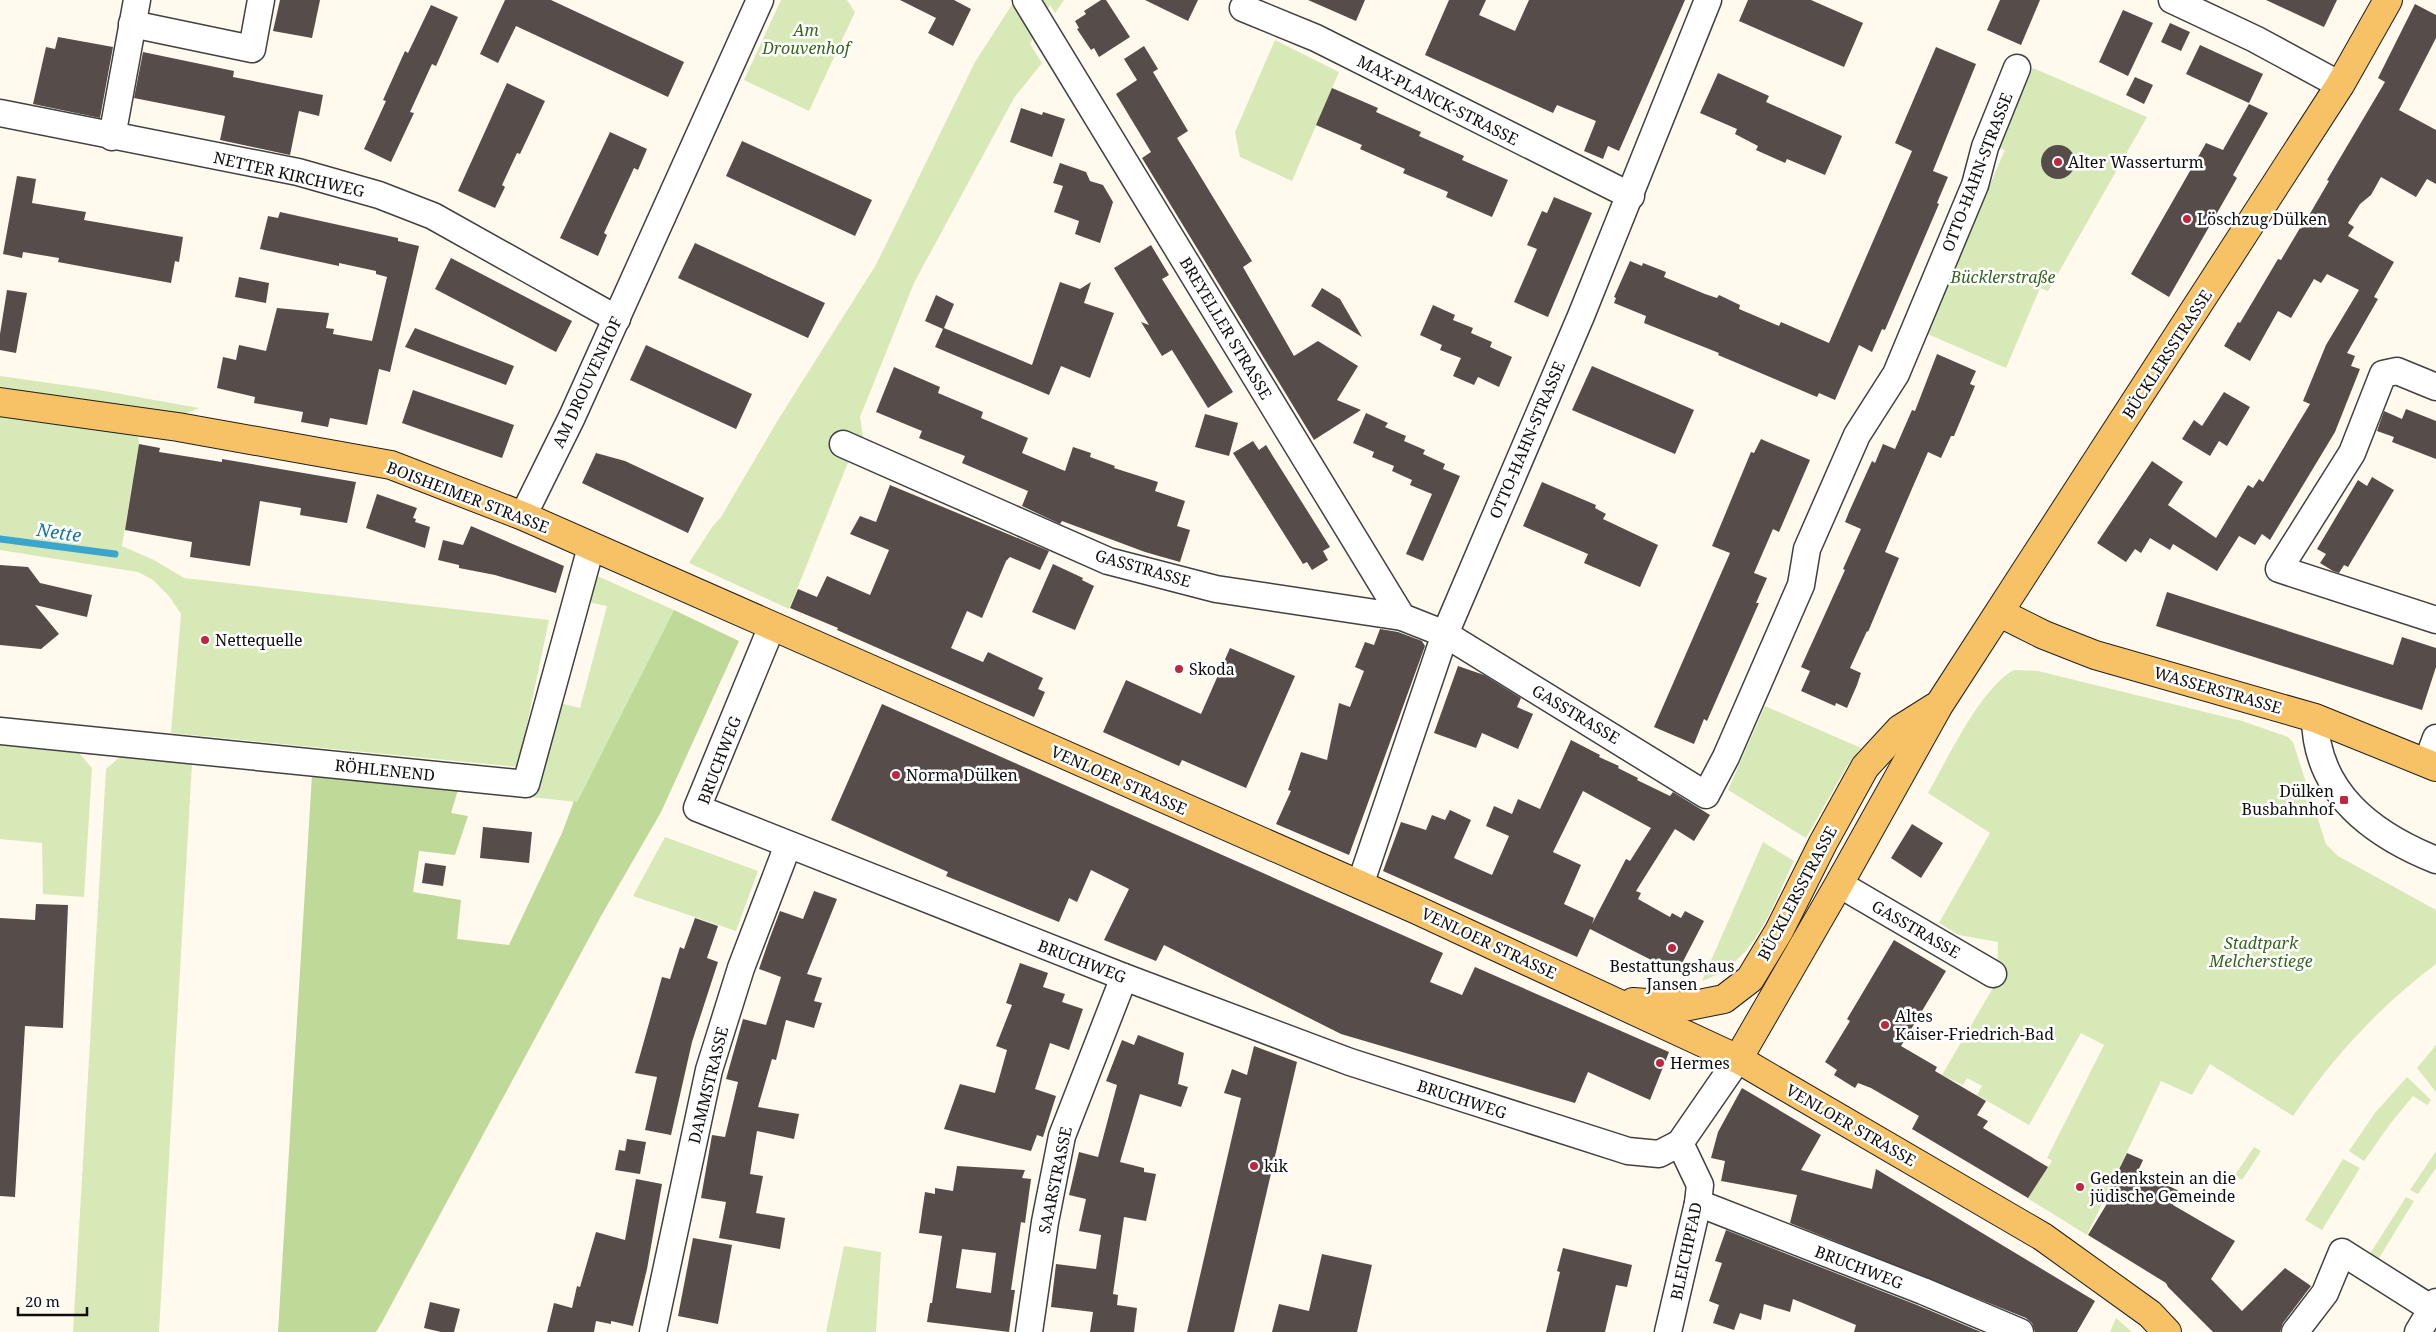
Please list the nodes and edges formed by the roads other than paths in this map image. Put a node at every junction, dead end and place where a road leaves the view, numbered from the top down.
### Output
1 (261, 0) edge
2 (760, 0) edge
3 (1026, 0) edge
4 (1708, 0) edge
5 (2172, 0) edge
6 (2388, 0) edge
7 (1243, 8) dead end
8 (135, 12) edge
9 (2017, 68) dead end
10 (2340, 85) junction
11 (0, 113) edge
12 (112, 136) junction
13 (1631, 196) junction
14 (617, 318) junction
15 (2436, 387) edge
16 (0, 402) edge
17 (843, 444) dead end
18 (523, 516) junction
19 (591, 547) junction
20 (2000, 613) junction
21 (1402, 617) junction
22 (2436, 620) edge
23 (772, 626) junction
24 (1445, 634) junction
25 (1939, 705) junction
26 (2315, 718) junction
27 (0, 731) edge
28 (2433, 756) edge
29 (1706, 795) joint
30 (788, 845) junction
31 (2436, 860) edge
32 (1839, 884) junction
33 (1360, 885) junction
34 (1993, 974) dead end
35 (1124, 977) junction
36 (1616, 1001) junction
37 (1738, 1059) junction
38 (1669, 1149) junction
39 (1698, 1203) junction
40 (2434, 1305) edge
41 (653, 1332) edge
42 (1029, 1332) edge
43 (1668, 1332) edge
44 (2020, 1332) edge
45 (2167, 1332) edge
46 (2295, 1332) edge
47 (2418, 1332) edge

1 - 8 street
2 - 14 street, AM DROUVENHOF
3 - 21 street, BREYELLER STRASSE
4 - 13 street, OTTO-HAHN-STRASSE
5 - 10 street
6 - 10 main road, BÜCKLERSSTRASSE
7 - 13 street, MAX-PLANCK-STRASSE
8 - 12 street
9 - 29 street, OTTO-HAHN-STRASSE
10 - 20 main road, BÜCKLERSSTRASSE
11 - 12 street, NETTER KIRCHWEG
12 - 14 street, NETTER KIRCHWEG
13 - 24 street, OTTO-HAHN-STRASSE
14 - 18 street, AM DROUVENHOF
15 - 22 street
16 - 18 main road, BOISHEIMER STRASSE
17 - 21 street, GASSTRASSE
18 - 19 main road, BOISHEIMER STRASSE
19 - 23 main road, BOISHEIMER STRASSE
19 - 27 street, RÖHLENEND
20 - 25 main road, BÜCKLERSSTRASSE
20 - 26 main road, WASSERSTRASSE
21 - 24 street
23 - 30 street, BRUCHWEG
23 - 33 main road, VENLOER STRASSE
24 - 29 street, GASSTRASSE
24 - 33 street, OTTO-HAHN-STRASSE
25 - 32 main road, BÜCKLERSSTRASSE
25 - 36 main road, BÜCKLERSSTRASSE
26 - 28 main road, WASSERSTRASSE
26 - 31 street
30 - 35 street, BRUCHWEG
30 - 41 street, DAMMSTRASSE
32 - 34 street, GASSTRASSE
32 - 37 main road, BÜCKLERSSTRASSE
33 - 36 main road, VENLOER STRASSE
35 - 38 street, BRUCHWEG
35 - 42 street, SAARSTRASSE
36 - 37 main road, VENLOER STRASSE
37 - 38 street
37 - 45 main road, VENLOER STRASSE
38 - 39 street, BLEICHPFAD
39 - 43 street, BLEICHPFAD
39 - 44 street, BRUCHWEG
40 - 46 street
40 - 47 street

